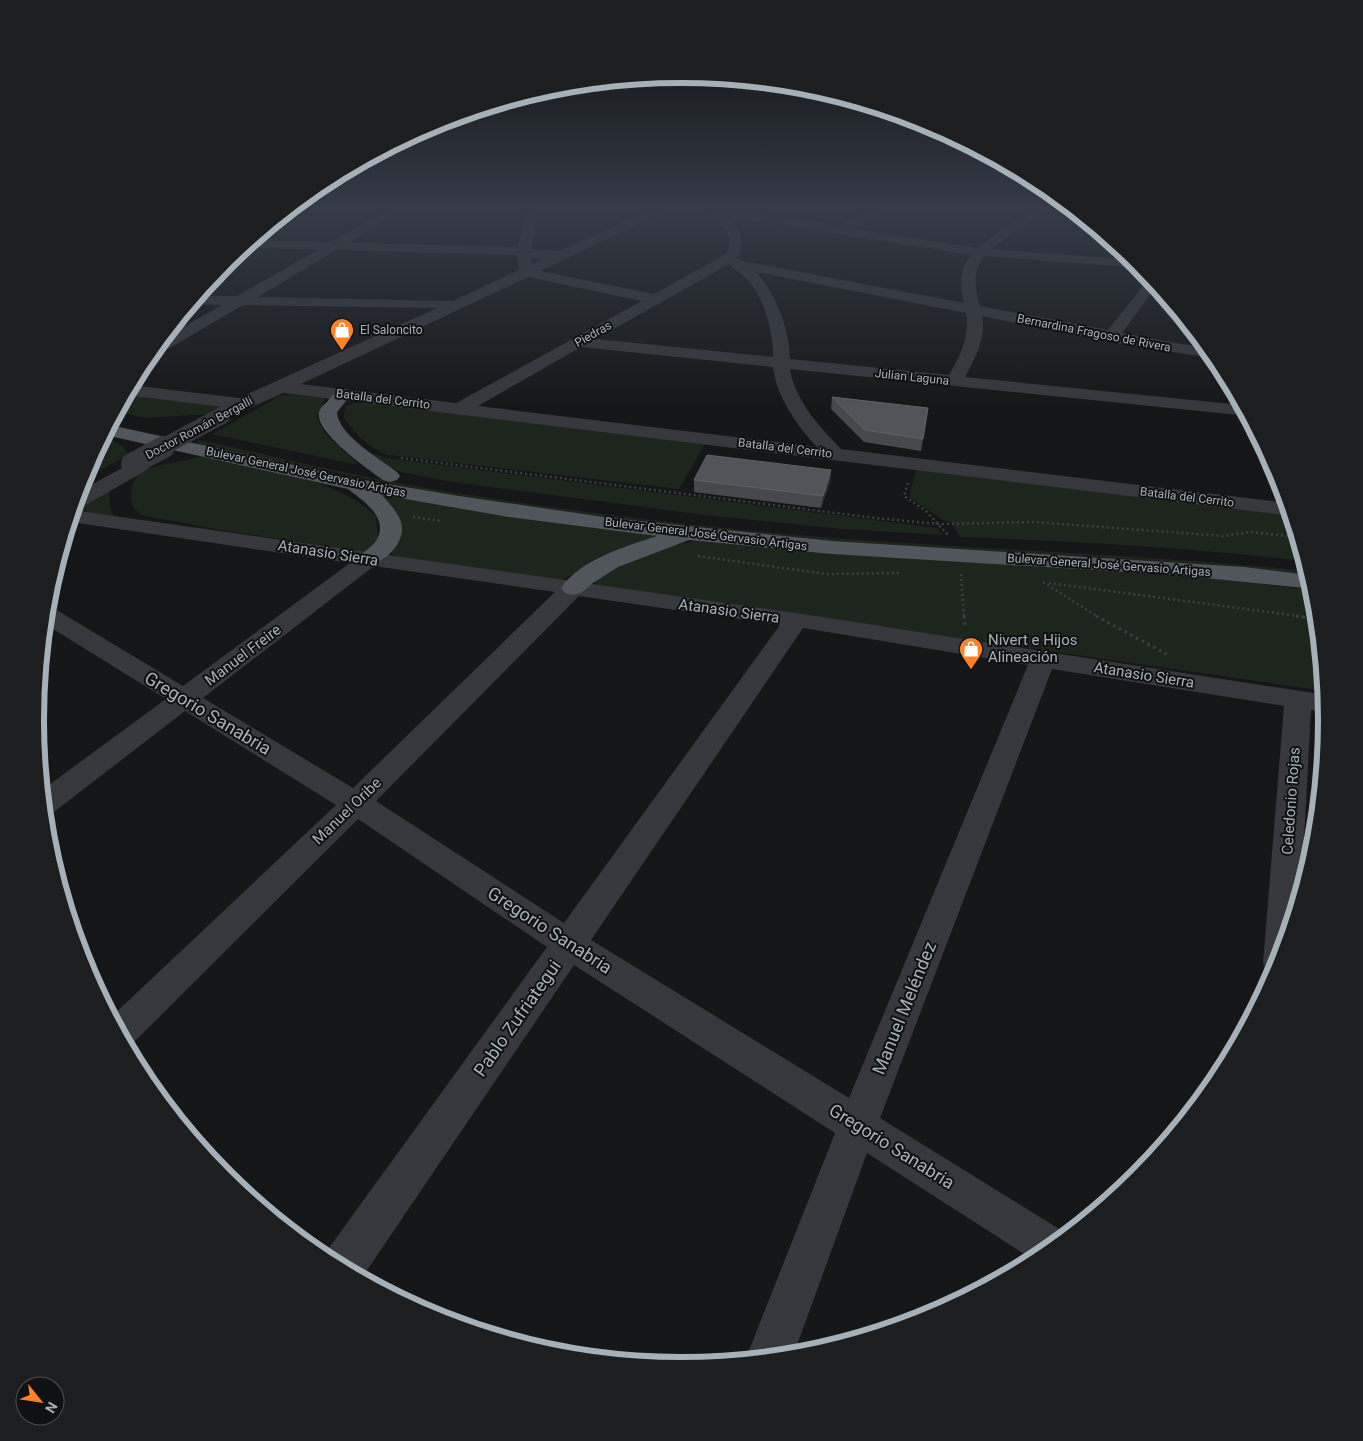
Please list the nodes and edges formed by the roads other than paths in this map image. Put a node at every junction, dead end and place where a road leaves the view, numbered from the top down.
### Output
1 (283, 275) edge
2 (518, 275) edge
3 (541, 275) edge
4 (705, 275) edge
5 (747, 275) edge
6 (798, 275) edge
7 (968, 275) edge
8 (1148, 286) edge
9 (656, 299) junction
10 (202, 300) edge
11 (239, 301) junction
12 (455, 304) junction
13 (974, 311) junction
14 (1111, 336) junction
15 (168, 342) edge
16 (578, 342) junction
17 (1202, 353) edge
18 (780, 363) junction
19 (954, 382) junction
20 (274, 390) junction
21 (135, 391) edge
22 (343, 394) junction
23 (459, 409) junction
24 (1238, 410) edge
25 (231, 412) junction
26 (121, 417) edge
27 (113, 431) edge
28 (834, 454) junction
29 (393, 467) junction
30 (130, 469) junction
31 (354, 484) junction
32 (88, 489) edge
33 (81, 507) edge
34 (1281, 508) edge
35 (80, 511) edge
36 (131, 523) junction
37 (688, 533) junction
38 (369, 559) junction
39 (1300, 566) edge
40 (1304, 581) edge
41 (573, 588) junction
42 (52, 618) edge
43 (796, 620) junction
44 (1043, 659) junction
45 (184, 700) junction
46 (1312, 702) edge
47 (49, 801) edge
48 (356, 803) junction
49 (1284, 926) edge
50 (569, 944) junction
51 (124, 1029) edge
52 (858, 1124) junction
53 (1046, 1244) edge
54 (346, 1263) edge
55 (771, 1352) edge

1 - 11 street
2 - 12 street, Doctor Román Bergalli
3 - 9 street
4 - 9 street, Piedras
5 - 18 street
6 - 13 street, Bernardina Fragoso de Rivera
7 - 13 street
8 - 14 street
9 - 16 street, Piedras
10 - 11 street
11 - 12 street
11 - 15 street
12 - 20 street, Doctor Román Bergalli
13 - 14 street, Bernardina Fragoso de Rivera
13 - 19 street
14 - 17 street, Bernardina Fragoso de Rivera
16 - 18 street, Julian Laguna
16 - 23 street, Piedras
18 - 19 street, Julian Laguna
18 - 28 street
19 - 24 street, Julian Laguna
20 - 22 street, Batalla del Cerrito
20 - 25 street, Doctor Román Bergalli
21 - 25 street
22 - 23 street, Batalla del Cerrito
22 - 29 main road
23 - 28 street, Batalla del Cerrito
25 - 30 street, Doctor Román Bergalli
26 - 29 main road, Bulevar General José Gervasio Artigas
27 - 31 main road, Bulevar General José Gervasio Artigas
28 - 34 street, Batalla del Cerrito
29 - 39 main road, Bulevar General José Gervasio Artigas
30 - 32 street
30 - 33 street
30 - 36 street
31 - 37 main road, Bulevar General José Gervasio Artigas
31 - 38 main road
35 - 36 street, Atanasio Sierra
36 - 38 street, Atanasio Sierra
37 - 40 main road, Bulevar General José Gervasio Artigas
37 - 41 main road
38 - 41 street, Atanasio Sierra
38 - 45 street, Manuel Freire
41 - 43 street, Atanasio Sierra
41 - 48 street, Manuel Oribe
42 - 45 street, Gregorio Sanabria
43 - 44 street, Atanasio Sierra
43 - 50 street, Pablo Zufriategui
44 - 46 street, Atanasio Sierra
44 - 52 street, Manuel Meléndez
45 - 47 street, Manuel Freire
45 - 48 street, Gregorio Sanabria
46 - 49 street, Celedonio Rojas
48 - 50 street, Gregorio Sanabria
48 - 51 street, Manuel Oribe
50 - 52 street, Gregorio Sanabria
50 - 54 street, Pablo Zufriategui
52 - 53 street, Gregorio Sanabria
52 - 55 street, Manuel Meléndez

